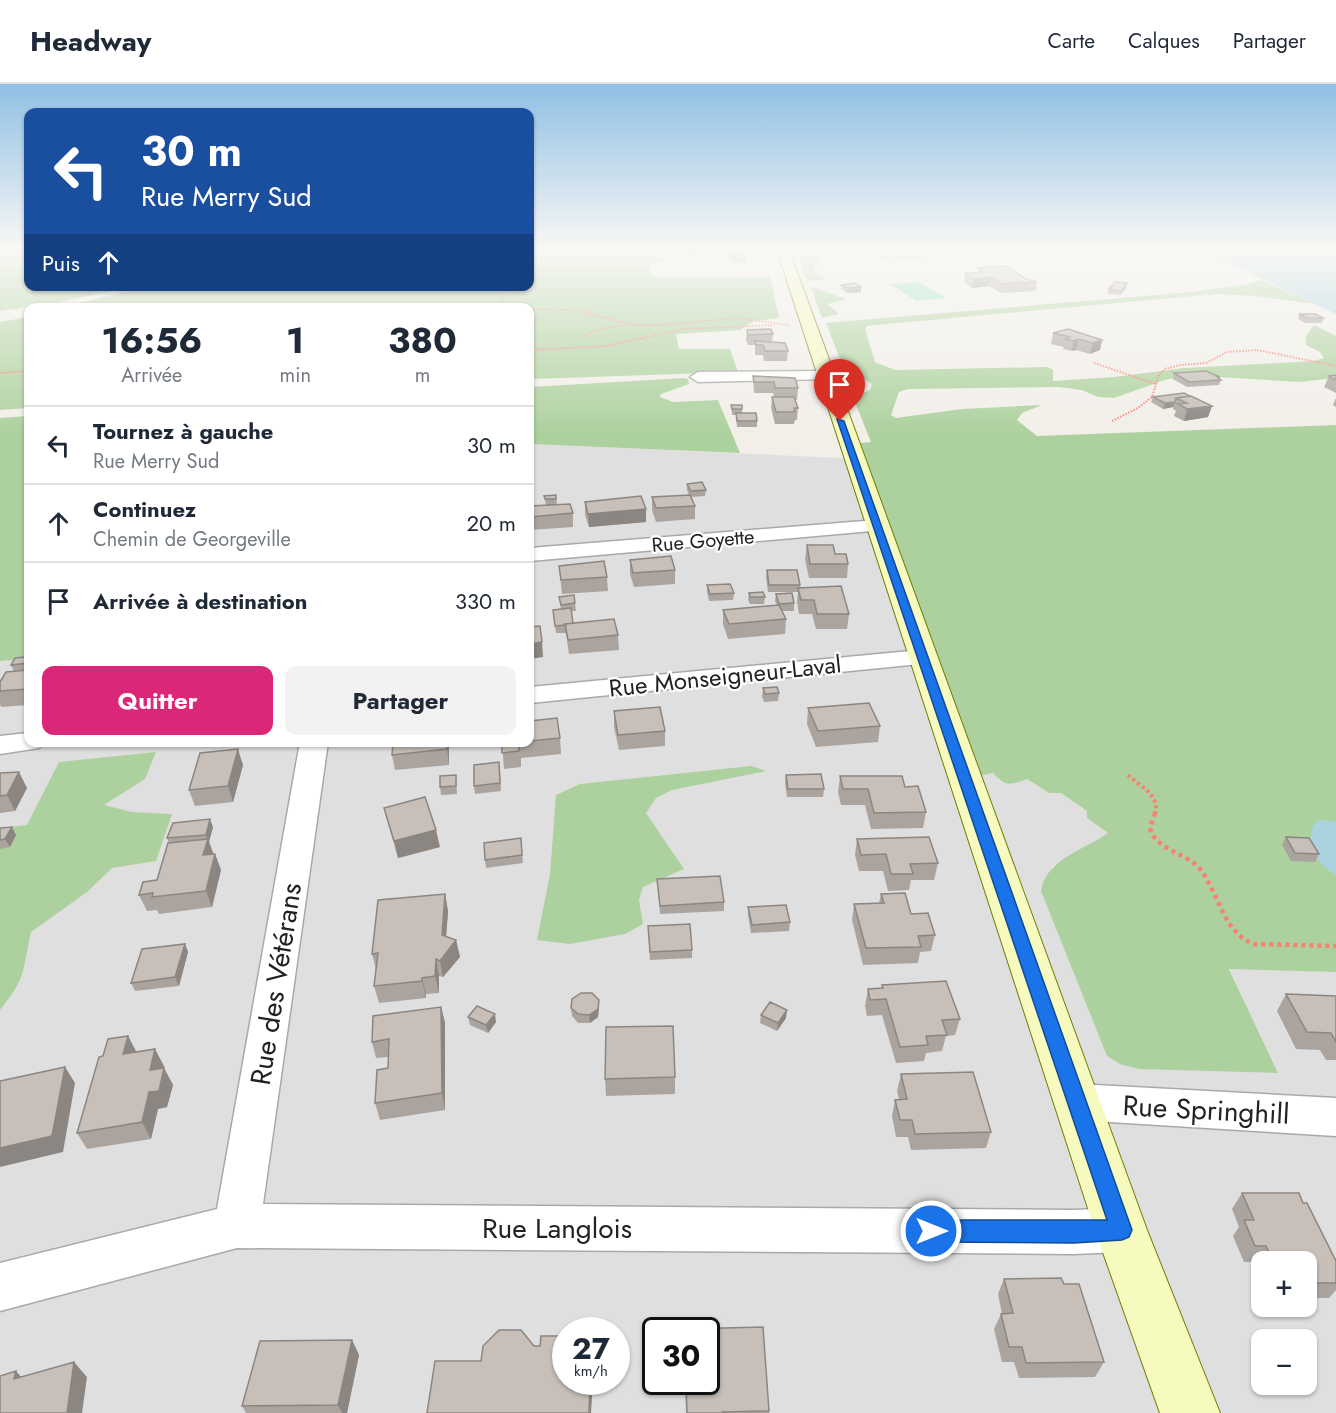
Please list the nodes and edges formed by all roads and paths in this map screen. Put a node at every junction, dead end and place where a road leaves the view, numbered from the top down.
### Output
1 (534, 309) edge
2 (794, 309) edge
3 (626, 324) junction
4 (797, 325) junction
5 (582, 339) dead end
6 (534, 350) edge
7 (1094, 363) dead end
8 (1336, 366) edge
9 (24, 371) edge
10 (0, 373) edge
11 (825, 376) junction
12 (698, 377) dead end
13 (1156, 384) junction
14 (1112, 421) dead end
15 (876, 526) junction
16 (534, 555) edge
17 (921, 658) junction
18 (534, 695) edge
19 (24, 743) edge
20 (0, 745) edge
21 (313, 747) edge
22 (1128, 776) dead end
23 (1336, 946) edge
24 (1077, 1102) junction
25 (1336, 1117) edge
26 (237, 1226) junction
27 (1122, 1230) junction
28 (0, 1287) edge
29 (1190, 1413) edge

1 - 3 path
2 - 4 main road
3 - 4 path
3 - 5 path
4 - 6 path
4 - 11 main road
7 - 13 path
8 - 13 path
9 - 10 path
11 - 12 street
11 - 15 main road
13 - 14 path
15 - 16 street, Rue Goyette
15 - 17 main road
17 - 18 street, Rue Monseigneur-Laval
17 - 24 main road
19 - 20 street
21 - 26 street, Rue des Vétérans
22 - 23 path
24 - 25 street, Rue Springhill
24 - 27 main road
26 - 27 street, Rue Langlois
26 - 28 street, Rue Langlois
27 - 29 main road

